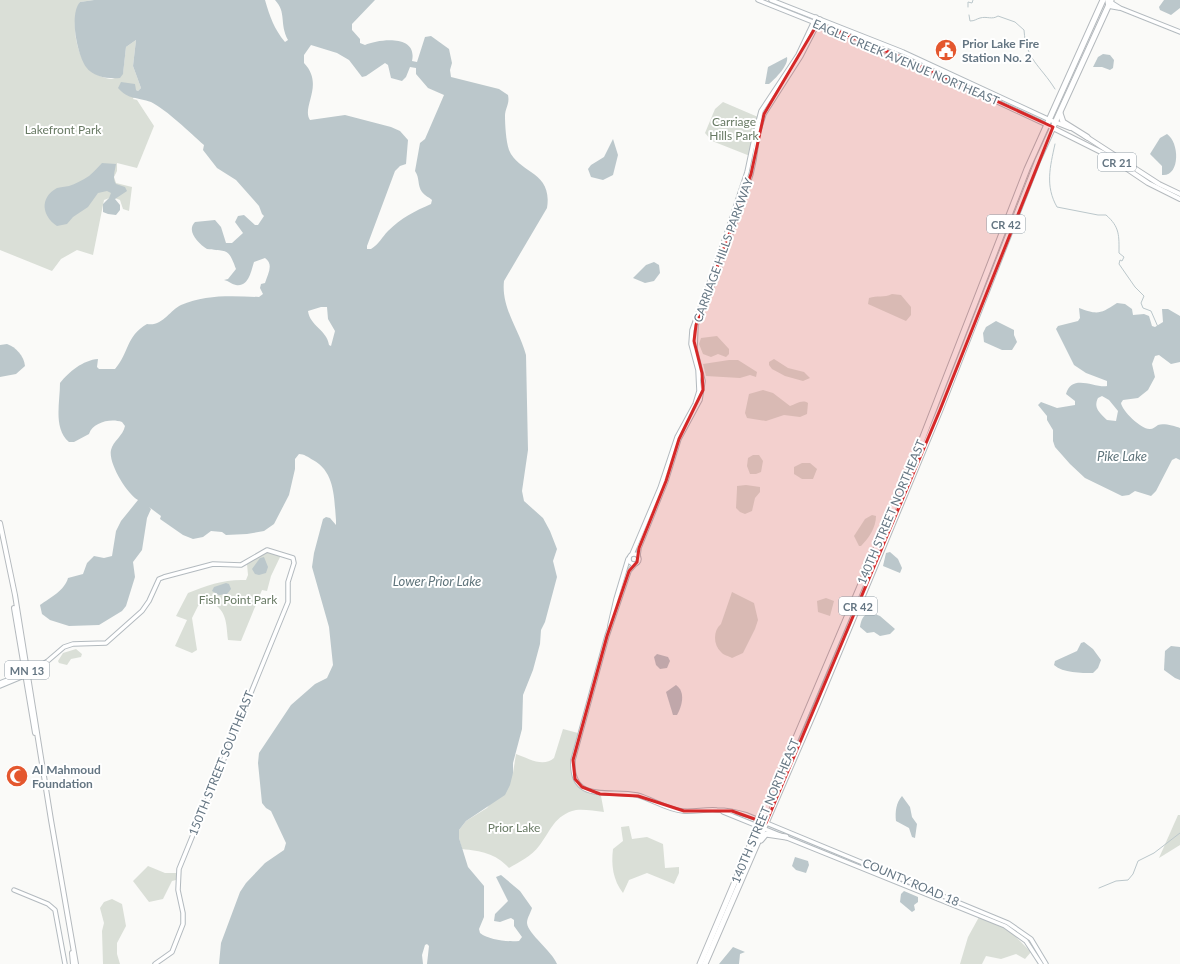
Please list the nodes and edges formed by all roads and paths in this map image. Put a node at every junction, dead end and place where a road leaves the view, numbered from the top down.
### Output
1 (758, 0) edge
2 (772, 0) edge
3 (1103, 0) edge
4 (1111, 0) edge
5 (1108, 3) edge
6 (1120, 8) junction
7 (818, 18) junction
8 (816, 23) junction
9 (1180, 32) edge
10 (1060, 112) junction
11 (1051, 123) junction
12 (1087, 137) junction
13 (1180, 194) edge
14 (1180, 199) edge
15 (0, 523) edge
16 (632, 554) junction
17 (638, 556) junction
18 (628, 559) junction
19 (635, 564) junction
20 (610, 626) junction
21 (26, 674) junction
22 (0, 685) edge
23 (762, 824) junction
24 (786, 837) junction
25 (754, 851) junction
26 (14, 890) dead end
27 (976, 909) junction
28 (966, 910) junction
29 (64, 964) edge
30 (75, 964) edge
31 (156, 964) edge
32 (700, 964) edge
33 (705, 964) edge
34 (1041, 964) edge
35 (1046, 964) edge

1 - 8 street, EAGLE CREEK AVENUE NORTHEAST / CR 21
2 - 7 street, EAGLE CREEK AVENUE NORTHEAST / CR 21
3 - 11 highway, CR 42
4 - 5 highway, CR 42
4 - 6 street
5 - 6 street
5 - 10 highway, CR 42
6 - 9 street
7 - 8 street, CARRIAGE HILLS PARKWAY
7 - 11 street, EAGLE CREEK AVENUE NORTHEAST / CR 21
8 - 11 street, EAGLE CREEK AVENUE NORTHEAST / CR 21
8 - 16 street, CARRIAGE HILLS PARKWAY
8 - 17 street, CARRIAGE HILLS PARKWAY
10 - 11 highway, CR 42
10 - 12 highway
11 - 12 main road, CR 21
11 - 14 main road, CR 21
11 - 23 highway, 140TH STREET NORTHEAST / CR 42
12 - 13 main road, CR 21
15 - 21 main road, MN 13
16 - 17 street
16 - 18 street
17 - 19 street
18 - 19 street
18 - 20 street
19 - 20 street
20 - 23 street
21 - 22 street
21 - 30 main road, MN 13
21 - 31 street, 150TH STREET SOUTHEAST
23 - 24 street, COUNTY ROAD 18
23 - 25 highway, 140TH STREET NORTHEAST / CR 42
23 - 27 street, COUNTY ROAD 18
23 - 32 highway, 140TH STREET NORTHEAST / CR 42
24 - 25 highway
24 - 28 street, COUNTY ROAD 18
25 - 33 highway, 140TH STREET NORTHEAST / CR 42
26 - 29 street
27 - 28 street
27 - 35 street, COUNTY ROAD 18
28 - 34 street, COUNTY ROAD 18

